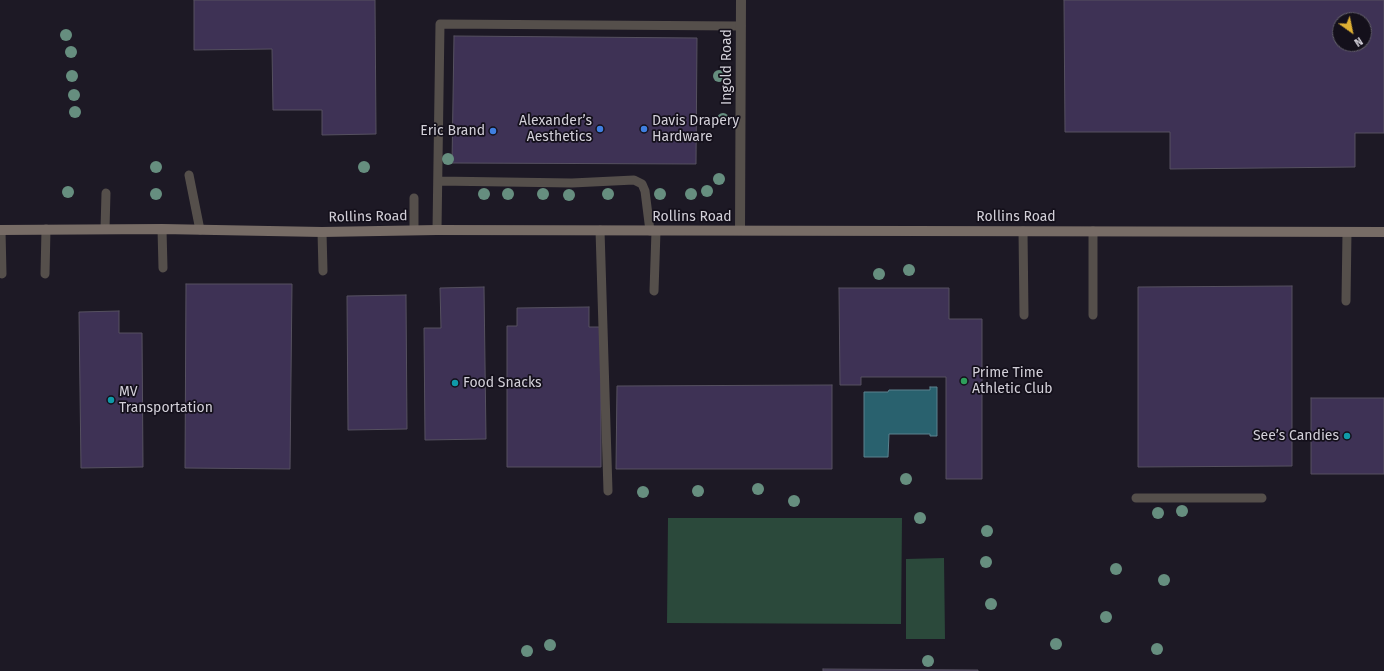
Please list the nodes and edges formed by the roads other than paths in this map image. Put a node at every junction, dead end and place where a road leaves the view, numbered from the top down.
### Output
1 (741, 0) edge
2 (741, 26) junction
3 (189, 175) dead end
4 (438, 181) junction
5 (106, 193) dead end
6 (414, 198) dead end
7 (46, 229) junction
8 (162, 229) junction
9 (1, 230) edge
10 (105, 230) junction
11 (200, 230) junction
12 (414, 230) junction
13 (437, 230) junction
14 (600, 230) junction
15 (740, 230) junction
16 (653, 231) junction
17 (1023, 231) junction
18 (1093, 231) junction
19 (322, 232) junction
20 (1347, 232) junction
21 (1384, 232) edge
22 (163, 268) dead end
23 (323, 271) dead end
24 (2, 274) dead end
25 (45, 274) dead end
26 (654, 292) dead end
27 (1346, 301) dead end
28 (1024, 315) dead end
29 (1093, 315) dead end
30 (608, 491) dead end
31 (1136, 498) dead end
32 (1262, 498) dead end

1 - 2 street, Ingold Road
2 - 4 lane
2 - 15 street, Ingold Road
3 - 11 lane
4 - 13 lane
4 - 16 lane
5 - 10 lane
6 - 12 lane
7 - 9 main road, Rollins Road
7 - 10 main road, Rollins Road
7 - 25 lane
8 - 10 main road, Rollins Road
8 - 11 main road, Rollins Road
8 - 22 lane
9 - 24 lane
11 - 19 main road, Rollins Road
12 - 13 main road, Rollins Road
12 - 19 main road, Rollins Road
13 - 14 main road, Rollins Road
14 - 16 main road, Rollins Road
14 - 30 lane
15 - 16 main road, Rollins Road
15 - 17 main road, Rollins Road
16 - 26 lane
17 - 18 main road, Rollins Road
17 - 28 lane
18 - 20 main road, Rollins Road
18 - 29 lane
19 - 23 lane
20 - 21 main road, Rollins Road
20 - 27 lane
31 - 32 lane

